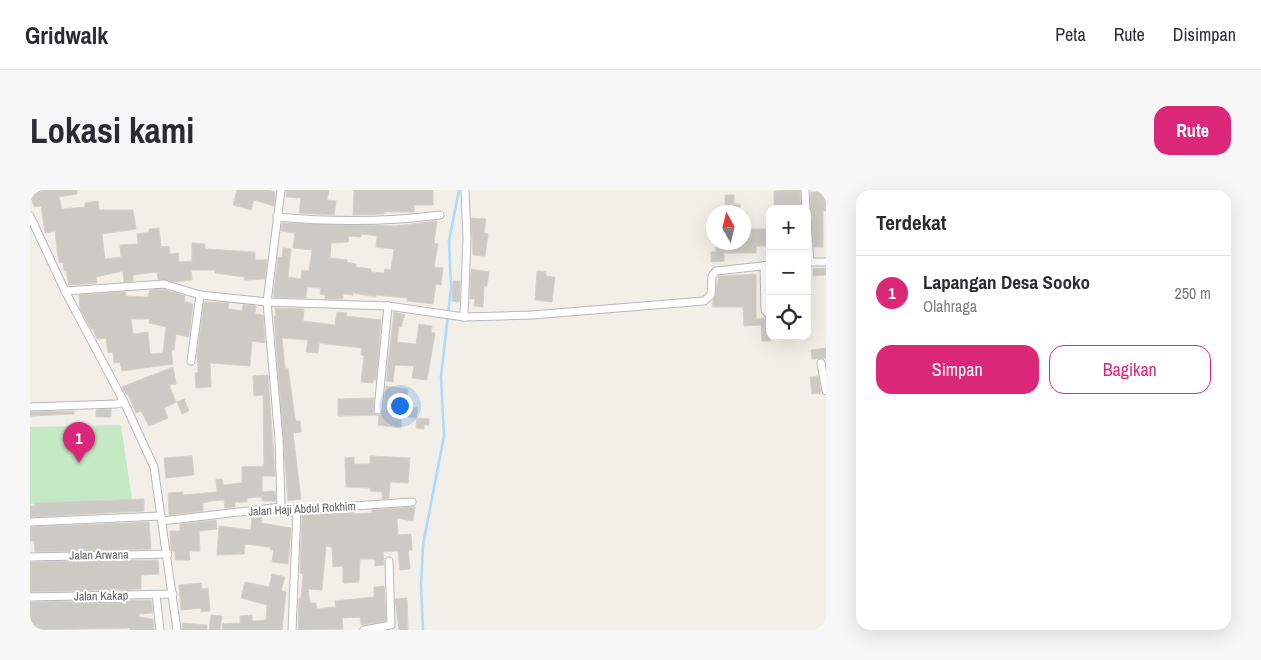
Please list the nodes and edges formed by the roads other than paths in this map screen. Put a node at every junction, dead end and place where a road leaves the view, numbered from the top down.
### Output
1 (281, 190) edge
2 (464, 190) edge
3 (805, 190) edge
4 (806, 205) edge
5 (440, 215) dead end
6 (30, 216) edge
7 (277, 218) junction
8 (811, 262) edge
9 (826, 262) edge
10 (766, 266) edge
11 (766, 288) edge
12 (65, 291) junction
13 (200, 296) junction
14 (267, 302) junction
15 (388, 306) junction
16 (766, 311) edge
17 (464, 317) junction
18 (191, 360) dead end
19 (821, 363) dead end
20 (826, 391) edge
21 (124, 402) junction
22 (30, 407) edge
23 (378, 410) dead end
24 (412, 502) dead end
25 (281, 507) junction
26 (297, 510) junction
27 (162, 519) junction
28 (30, 522) edge
29 (168, 554) junction
30 (30, 556) edge
31 (388, 561) dead end
32 (172, 594) junction
33 (156, 595) junction
34 (30, 597) edge
35 (160, 630) edge
36 (176, 630) edge
37 (292, 630) edge
38 (364, 630) edge

1 - 7 street
2 - 17 street
3 - 4 street
5 - 7 street
6 - 12 street
7 - 14 street
8 - 9 street
10 - 17 street
11 - 16 street
12 - 13 street
12 - 21 street
13 - 14 street
13 - 18 street
14 - 15 street
14 - 25 street
15 - 17 street
15 - 23 street
19 - 20 street
21 - 22 street
21 - 27 street
24 - 26 street, Jalan Haji Abdul Rokhim
25 - 26 street, Jalan Haji Abdul Rokhim
25 - 27 street, Jalan Haji Abdul Rokhim
26 - 37 street
27 - 28 street, Jalan Haji Abdul Rokhim
27 - 29 street
29 - 30 street, Jalan Arwana
29 - 32 street
31 - 38 street
32 - 33 street, Jalan Kakap
32 - 36 street
33 - 34 street, Jalan Kakap
33 - 35 street

